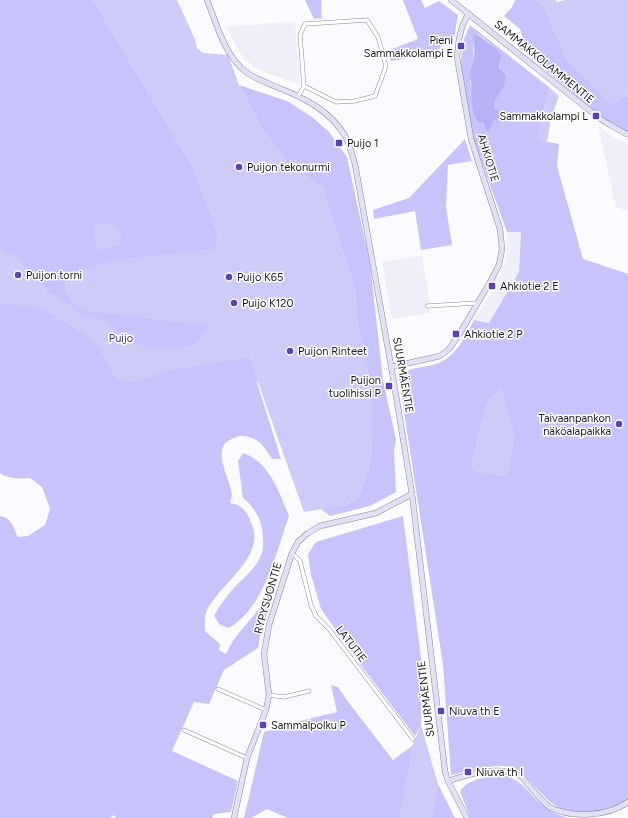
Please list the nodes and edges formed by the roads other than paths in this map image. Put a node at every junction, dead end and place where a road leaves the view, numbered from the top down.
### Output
1 (207, 0) edge
2 (451, 0) edge
3 (468, 14) junction
4 (304, 86) junction
5 (298, 97) junction
6 (628, 135) edge
7 (478, 303) junction
8 (427, 306) dead end
9 (391, 367) junction
10 (412, 494) junction
11 (292, 554) junction
12 (218, 689) dead end
13 (309, 691) dead end
14 (269, 695) junction
15 (266, 710) junction
16 (184, 730) dead end
17 (413, 739) dead end
18 (247, 758) junction
19 (448, 781) junction
20 (628, 802) edge
21 (234, 818) edge
22 (467, 818) edge

1 - 5 street, SUURMÄENTIE
2 - 3 street, SAMMAKKOLAMMENTIE
3 - 6 street, SAMMAKKOLAMMENTIE
3 - 7 street, AHKIOTIE
4 - 4 street
4 - 5 street
5 - 9 street, SUURMÄENTIE
7 - 8 street
7 - 9 street, AHKIOTIE
9 - 10 street, SUURMÄENTIE
10 - 11 street, RYPYSUONTIE
10 - 19 street, SUURMÄENTIE
11 - 14 street, RYPYSUONTIE
11 - 17 street, LATUTIE
12 - 15 street
13 - 14 street
14 - 15 street, RYPYSUONTIE
15 - 18 street, RYPYSUONTIE
16 - 18 street
18 - 21 street, RYPYSUONTIE
19 - 20 street
19 - 22 street, SUURMÄENTIE

